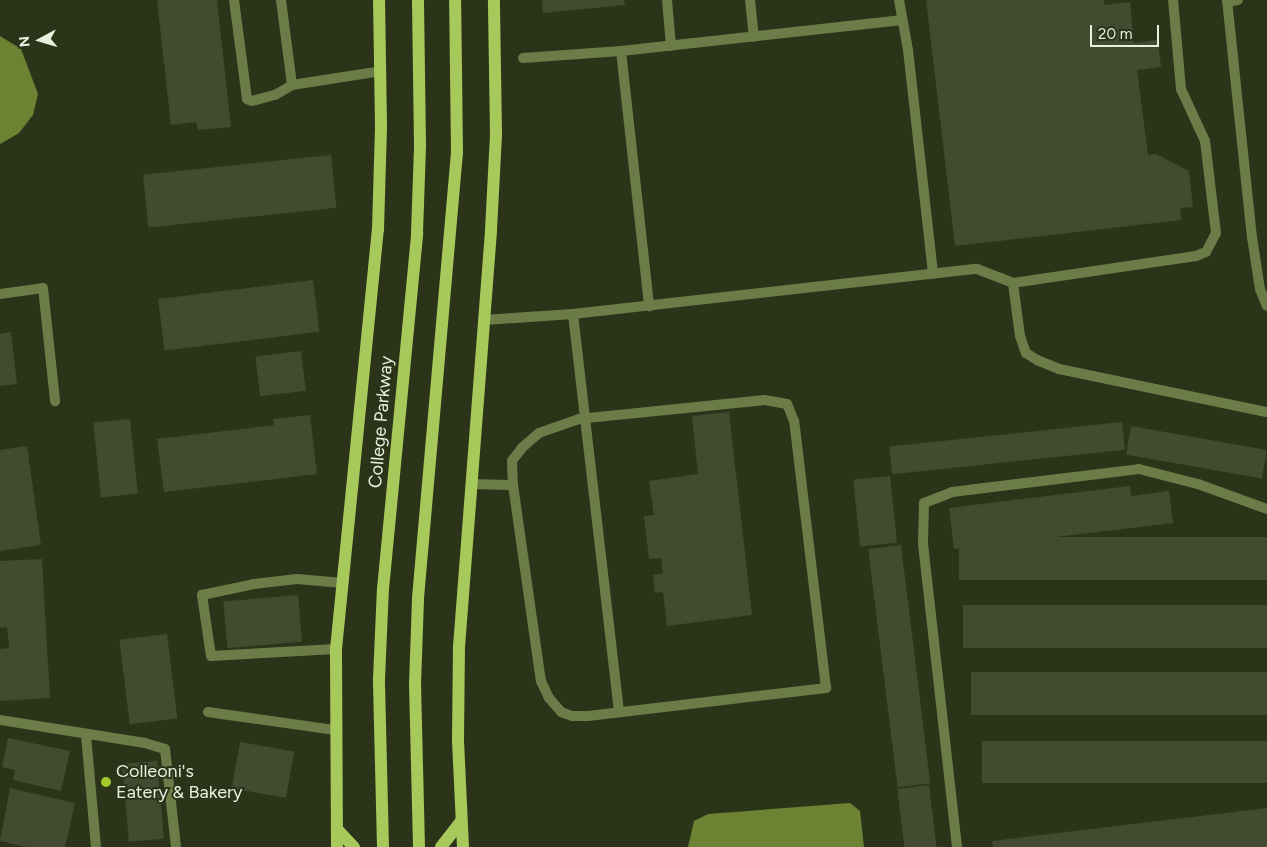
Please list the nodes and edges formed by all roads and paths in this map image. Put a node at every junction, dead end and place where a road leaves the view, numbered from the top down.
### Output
1 (234, 0) edge
2 (281, 0) edge
3 (379, 0) edge
4 (418, 0) edge
5 (455, 0) edge
6 (494, 0) edge
7 (668, 0) edge
8 (750, 0) edge
9 (899, 0) edge
10 (1173, 0) edge
11 (1231, 1) edge
12 (902, 20) junction
13 (754, 37) junction
14 (671, 46) junction
15 (621, 51) junction
16 (523, 58) dead end
17 (381, 71) junction
18 (292, 84) junction
19 (933, 274) junction
20 (1013, 283) junction
21 (0, 294) edge
22 (649, 306) junction
23 (1267, 306) edge
24 (573, 314) junction
25 (484, 320) junction
26 (55, 401) dead end
27 (1267, 412) edge
28 (584, 419) junction
29 (471, 484) junction
30 (512, 485) junction
31 (1267, 509) edge
32 (342, 583) junction
33 (336, 649) junction
34 (208, 712) dead end
35 (619, 712) junction
36 (0, 720) edge
37 (334, 730) junction
38 (86, 735) junction
39 (460, 821) junction
40 (337, 829) junction
41 (96, 847) edge
42 (176, 847) edge
43 (337, 847) edge
44 (354, 847) edge
45 (382, 847) edge
46 (419, 847) edge
47 (442, 847) edge
48 (463, 847) edge
49 (957, 847) edge

1 - 18 street
2 - 18 street
3 - 17 main road
4 - 45 main road, College Parkway
5 - 46 main road
6 - 25 main road
7 - 14 street
8 - 13 street
9 - 12 street
10 - 20 street
11 - 23 street
12 - 13 street
12 - 19 street
13 - 14 street
14 - 15 street
15 - 16 street
15 - 22 street
17 - 18 street
17 - 32 main road
19 - 20 street
19 - 22 street
20 - 27 street
21 - 26 street
22 - 24 street
24 - 25 street
24 - 28 street
25 - 29 main road
28 - 30 street
28 - 35 street
28 - 35 street
29 - 30 street
29 - 39 main road
30 - 35 street
31 - 49 street
32 - 33 main road
32 - 33 street
33 - 37 main road
34 - 37 street
36 - 38 street
37 - 40 main road
38 - 41 street
38 - 42 street
39 - 47 main road
39 - 48 main road
40 - 43 main road
40 - 44 main road

